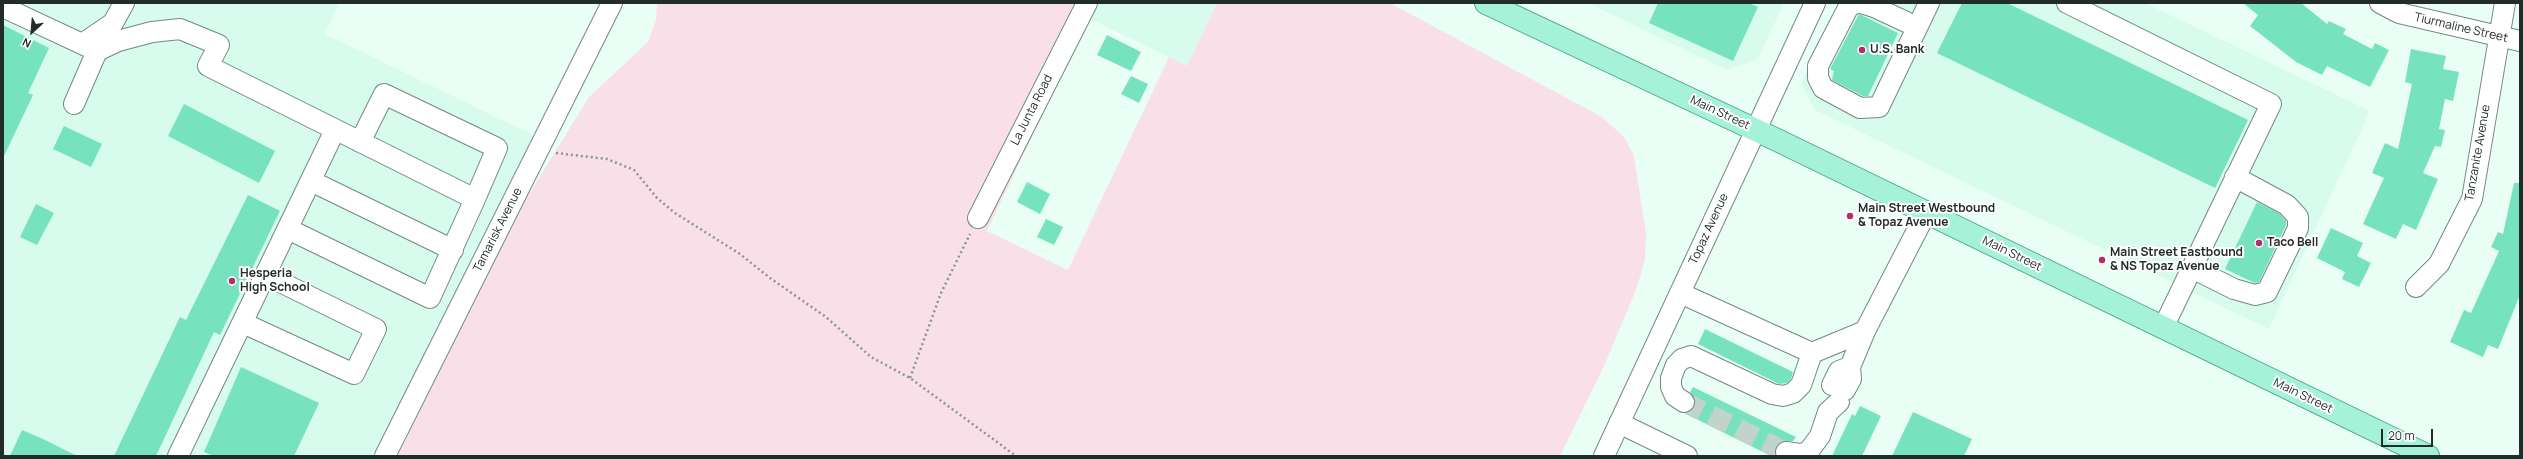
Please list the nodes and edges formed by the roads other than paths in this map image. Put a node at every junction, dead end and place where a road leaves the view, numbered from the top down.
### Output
1 (124, 3) edge
2 (612, 3) edge
3 (1087, 3) edge
4 (1486, 3) edge
5 (1816, 3) edge
6 (1857, 3) edge
7 (1861, 3) edge
8 (1929, 3) edge
9 (2067, 3) edge
10 (2380, 3) edge
11 (2504, 3) edge
12 (3, 7) edge
13 (1917, 27) junction
14 (2498, 38) junction
15 (2520, 41) edge
16 (90, 48) junction
17 (74, 104) dead end
18 (335, 130) junction
19 (1755, 130) junction
20 (360, 142) junction
21 (2235, 178) junction
22 (311, 181) junction
23 (475, 199) junction
24 (1926, 213) junction
25 (978, 218) road end
26 (288, 229) junction
27 (453, 250) junction
28 (2192, 268) junction
29 (266, 275) junction
30 (2416, 287) dead end
31 (1680, 293) junction
32 (243, 323) junction
33 (2163, 328) junction
34 (1865, 332) junction
35 (1812, 353) junction
36 (1684, 402) tunnel mouth
37 (1619, 423) junction
38 (1786, 452) dead end
39 (178, 456) edge
40 (385, 456) edge
41 (1604, 456) edge
42 (1687, 456) edge
43 (2428, 456) edge

1 - 16 street
2 - 40 street, Tamarisk Avenue
3 - 25 street, La Junta Road
4 - 19 main road, Main Street
5 - 19 street, Topaz Avenue
6 - 13 street
7 - 13 street
8 - 13 street
9 - 21 street
10 - 14 street, Tiurmaline Street
11 - 14 street, Tanzanite Avenue
12 - 16 street
14 - 15 street, Tiurmaline Street
14 - 30 street, Tanzanite Avenue
16 - 17 street
16 - 18 street
18 - 20 street
18 - 22 street
19 - 24 main road, Main Street
19 - 31 street, Topaz Avenue
20 - 23 street
20 - 23 street
21 - 28 street
21 - 28 street
22 - 26 street
22 - 27 street
23 - 27 street
24 - 33 main road, Main Street
24 - 34 street
26 - 27 street
26 - 29 street
28 - 33 street
29 - 32 street
29 - 32 street
31 - 35 street
31 - 37 street, Topaz Avenue
32 - 39 street
33 - 43 main road, Main Street
34 - 35 street
34 - 38 street
35 - 36 street
37 - 41 street, Topaz Avenue
37 - 42 street

